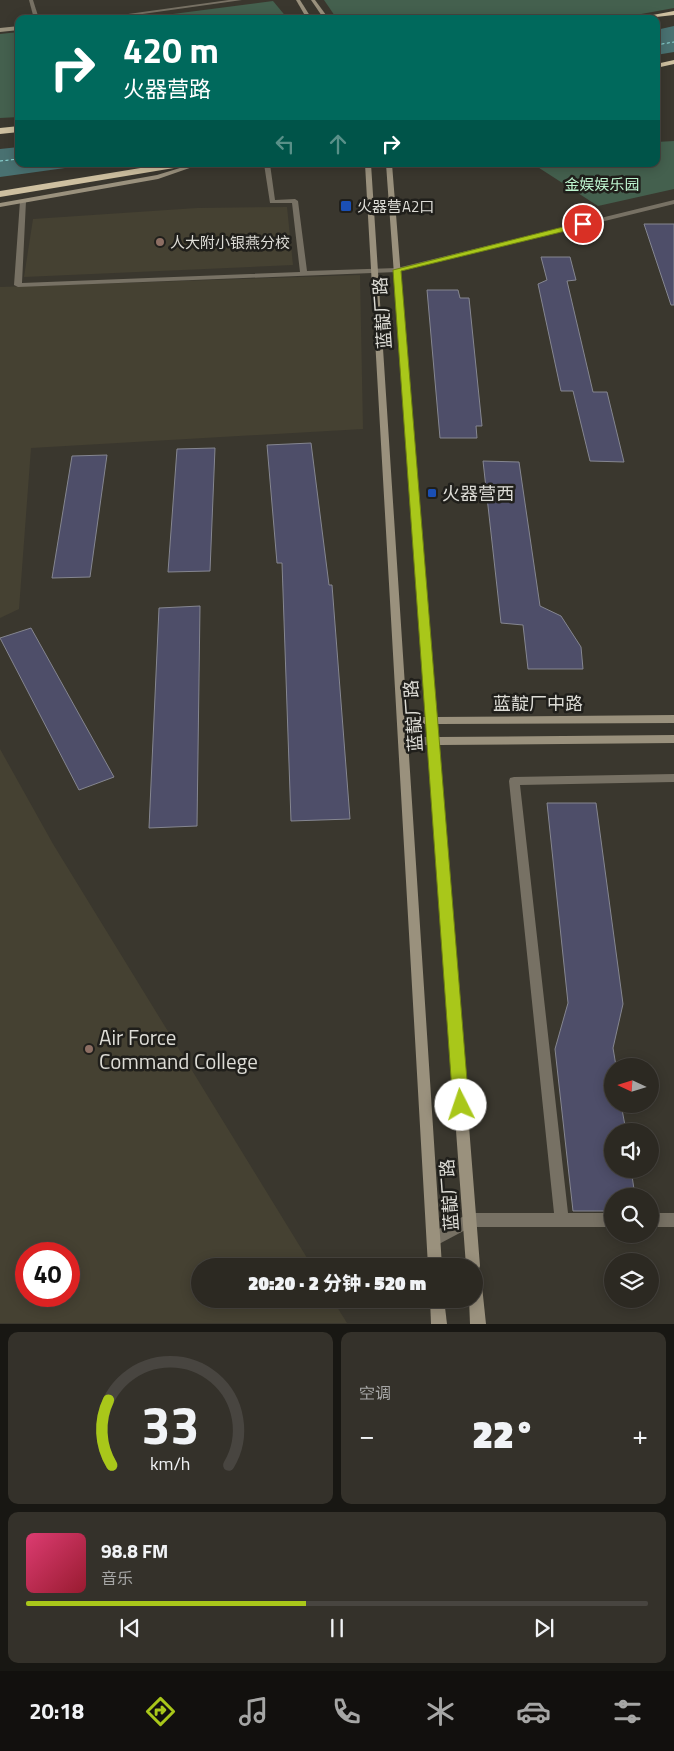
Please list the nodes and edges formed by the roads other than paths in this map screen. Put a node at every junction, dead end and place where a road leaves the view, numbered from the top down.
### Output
1 (31, 0) edge
2 (240, 0) edge
3 (298, 0) edge
4 (313, 0) edge
5 (674, 13) edge
6 (37, 15) edge
7 (125, 15) edge
8 (307, 15) edge
9 (324, 15) edge
10 (660, 16) edge
11 (15, 28) edge
12 (0, 30) edge
13 (674, 62) edge
14 (660, 65) edge
15 (15, 129) edge
16 (0, 131) edge
17 (162, 167) edge
18 (189, 167) edge
19 (267, 167) edge
20 (368, 167) edge
21 (389, 167) edge
22 (0, 194) edge
23 (24, 201) junction
24 (674, 202) edge
25 (0, 205) edge
26 (373, 270) junction
27 (397, 270) junction
28 (304, 273) junction
29 (674, 719) edge
30 (402, 721) junction
31 (432, 721) junction
32 (674, 739) edge
33 (403, 741) junction
34 (433, 741) junction
35 (674, 778) edge
36 (470, 1220) junction
37 (562, 1220) junction
38 (604, 1220) edge
39 (659, 1220) edge
40 (674, 1220) edge
41 (434, 1239) junction
42 (435, 1258) edge
43 (472, 1258) edge
44 (438, 1308) edge
45 (477, 1308) edge
46 (439, 1324) edge
47 (478, 1324) edge

1 - 6 street
2 - 7 street
3 - 8 street
4 - 9 street
5 - 10 highway
11 - 12 street
13 - 14 highway
15 - 16 highway
17 - 22 highway
18 - 23 street
19 - 28 street
20 - 26 street, 蓝靛厂路
21 - 27 street, 蓝靛厂路
23 - 25 street
23 - 28 street
24 - 27 street
26 - 27 street
26 - 28 street
26 - 30 street, 蓝靛厂路
27 - 31 street, 蓝靛厂路
29 - 31 street, 蓝靛厂中路
30 - 31 street, 蓝靛厂中路
30 - 33 street, 蓝靛厂路
31 - 34 street, 蓝靛厂路
32 - 34 street, 蓝靛厂中路
33 - 34 street
33 - 41 street, 蓝靛厂路
34 - 36 street, 蓝靛厂路
35 - 37 street
36 - 37 street
36 - 41 street
36 - 43 street, 蓝靛厂路
37 - 38 street
39 - 40 street
41 - 42 street, 蓝靛厂路
44 - 46 street
45 - 47 street

